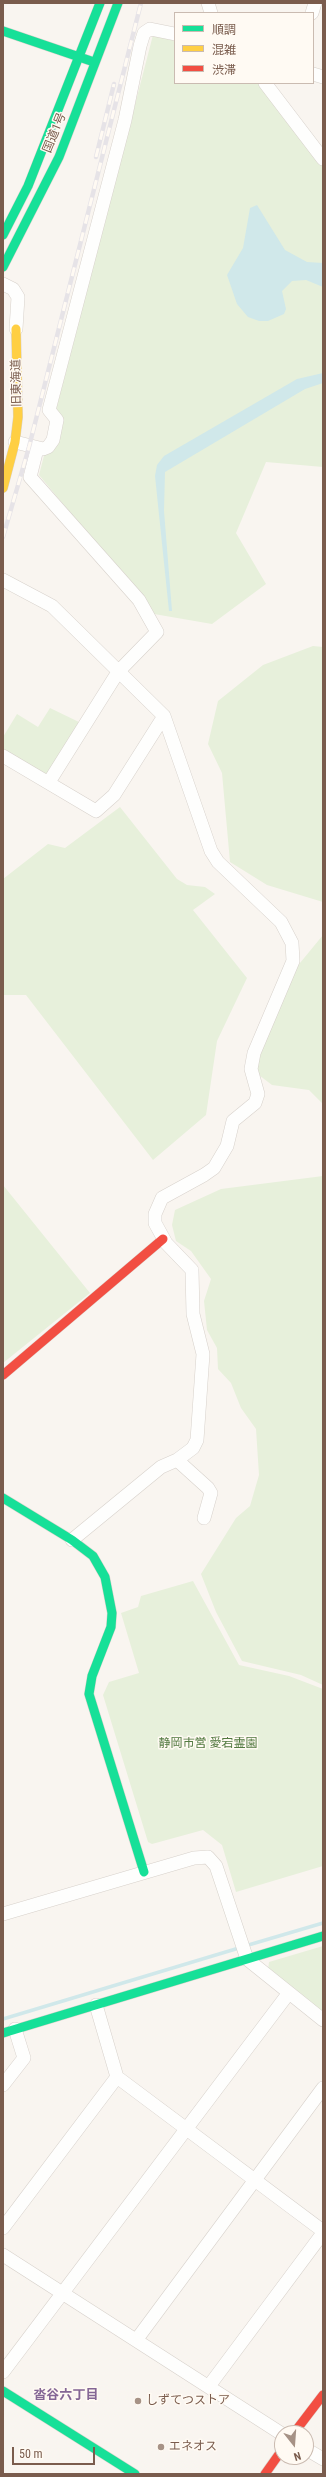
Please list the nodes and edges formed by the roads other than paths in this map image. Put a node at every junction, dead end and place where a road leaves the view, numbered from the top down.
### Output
1 (100, 3) edge
2 (118, 3) edge
3 (206, 3) edge
4 (210, 12) edge
5 (3, 31) edge
6 (174, 34) edge
7 (78, 56) junction
8 (96, 63) junction
9 (266, 84) edge
10 (323, 159) edge
11 (3, 234) edge
12 (3, 267) edge
13 (3, 284) edge
14 (16, 329) joint
15 (15, 442) junction
16 (37, 449) junction
17 (4, 485) edge
18 (3, 580) edge
19 (118, 672) junction
20 (164, 716) junction
21 (3, 756) edge
22 (49, 782) junction
23 (163, 1239) junction
24 (3, 1375) edge
25 (177, 1460) junction
26 (4, 1499) edge
27 (204, 1518) dead end
28 (72, 1540) junction
29 (144, 1872) junction
30 (3, 1914) edge
31 (323, 1936) edge
32 (246, 1956) junction
33 (288, 1994) junction
34 (96, 2005) junction
35 (323, 2020) edge
36 (9, 2031) edge
37 (117, 2077) junction
38 (3, 2085) edge
39 (323, 2088) edge
40 (187, 2129) junction
41 (255, 2180) junction
42 (3, 2228) edge
43 (323, 2232) edge
44 (3, 2255) edge
45 (64, 2292) junction
46 (137, 2339) junction
47 (3, 2372) edge
48 (209, 2386) junction
49 (3, 2391) edge
50 (323, 2395) edge
51 (300, 2425) edge
52 (274, 2429) edge
53 (314, 2454) edge
54 (323, 2459) edge
55 (274, 2461) edge
56 (135, 2474) edge
57 (265, 2474) edge

1 - 7 main road, 国道1号
2 - 8 main road, 国道1号
3 - 4 street
5 - 7 main road
6 - 16 street
7 - 8 main road
7 - 11 main road, 国道1号
8 - 12 main road, 国道1号
9 - 10 street
13 - 14 street, 旧東海道
14 - 15 main road, 旧東海道
15 - 16 street
15 - 17 main road, 旧東海道
16 - 19 street
18 - 19 street
19 - 20 street
19 - 22 street
20 - 22 street
20 - 23 street
21 - 22 street
23 - 24 main road
23 - 25 street
25 - 27 street
25 - 28 street
26 - 28 main road
28 - 29 main road
29 - 30 street
29 - 32 street
31 - 32 main road
32 - 33 street
32 - 34 main road
33 - 35 street
33 - 40 street
34 - 36 main road
34 - 37 street
36 - 38 street
37 - 40 street
37 - 42 street
39 - 41 street
40 - 41 street
40 - 45 street
41 - 43 street
41 - 46 street
43 - 48 street
44 - 45 street
45 - 46 street
45 - 47 street
46 - 48 street
48 - 52 street
49 - 56 main road
50 - 51 main road
53 - 54 street
55 - 57 main road

